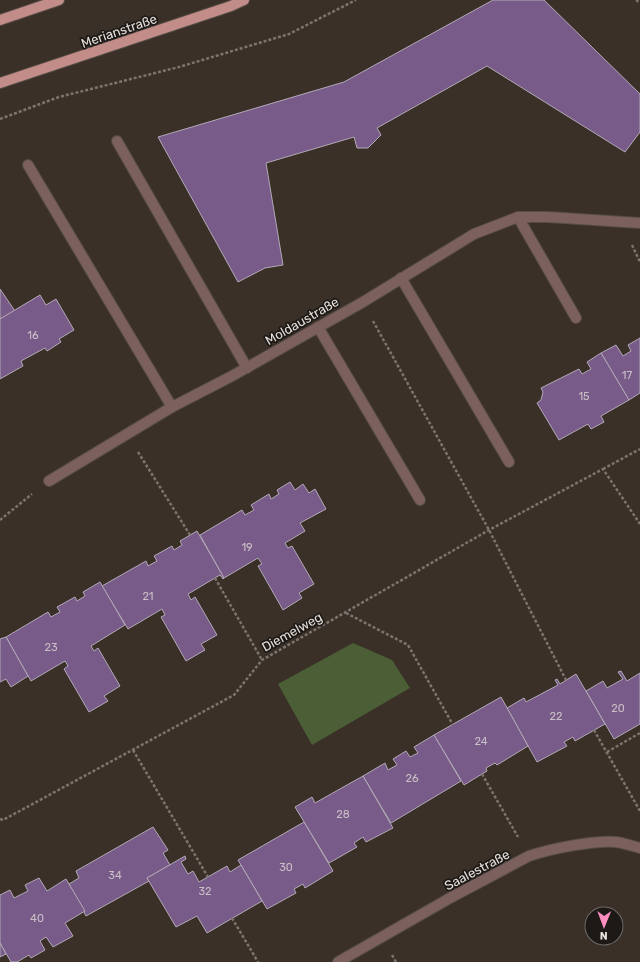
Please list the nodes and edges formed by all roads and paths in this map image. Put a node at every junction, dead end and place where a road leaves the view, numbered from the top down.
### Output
1 (59, 0) edge
2 (244, 0) edge
3 (356, 0) edge
4 (636, 0) edge
5 (640, 3) edge
6 (0, 20) edge
7 (0, 83) edge
8 (0, 119) edge
9 (117, 141) dead end
10 (28, 165) dead end
11 (518, 218) junction
12 (640, 223) edge
13 (401, 278) junction
14 (363, 302) junction
15 (576, 318) dead end
16 (318, 327) junction
17 (247, 368) junction
18 (172, 407) junction
19 (127, 434) junction
20 (640, 449) edge
21 (509, 462) dead end
22 (603, 469) junction
23 (49, 481) joint
24 (420, 500) dead end
25 (0, 520) edge
26 (640, 524) edge
27 (489, 530) junction
28 (190, 535) dead end
29 (215, 578) dead end
30 (346, 613) junction
31 (262, 660) junction
32 (566, 680) dead end
33 (453, 725) dead end
34 (594, 730) dead end
35 (640, 733) edge
36 (133, 750) junction
37 (607, 752) junction
38 (482, 774) dead end
39 (640, 811) edge
40 (0, 820) edge
41 (640, 848) edge
42 (529, 856) junction
43 (208, 877) dead end
44 (232, 918) dead end
45 (258, 962) edge
46 (338, 962) edge

1 - 6 main road
2 - 7 main road, Merianstraße
3 - 8 path
4 - 5 path
9 - 17 street
10 - 18 street
11 - 12 street, Moldaustraße
11 - 13 street, Moldaustraße
11 - 15 street
13 - 14 street, Moldaustraße
13 - 21 street
14 - 16 street, Moldaustraße
14 - 27 path
16 - 17 street, Moldaustraße
16 - 24 street
17 - 18 street, Moldaustraße
18 - 19 street, Moldaustraße
19 - 23 street, Moldaustraße
19 - 28 path
20 - 22 path, Diemelweg
22 - 26 path
22 - 27 path, Diemelweg
23 - 25 path
27 - 30 path, Diemelweg
27 - 32 path
29 - 31 path
30 - 31 path, Diemelweg
30 - 33 path
31 - 36 path, Diemelweg
34 - 37 path
35 - 37 path
36 - 40 path, Diemelweg
36 - 43 path
37 - 39 path
38 - 42 path
41 - 42 street, Saalestraße
42 - 46 street, Saalestraße
44 - 45 path

